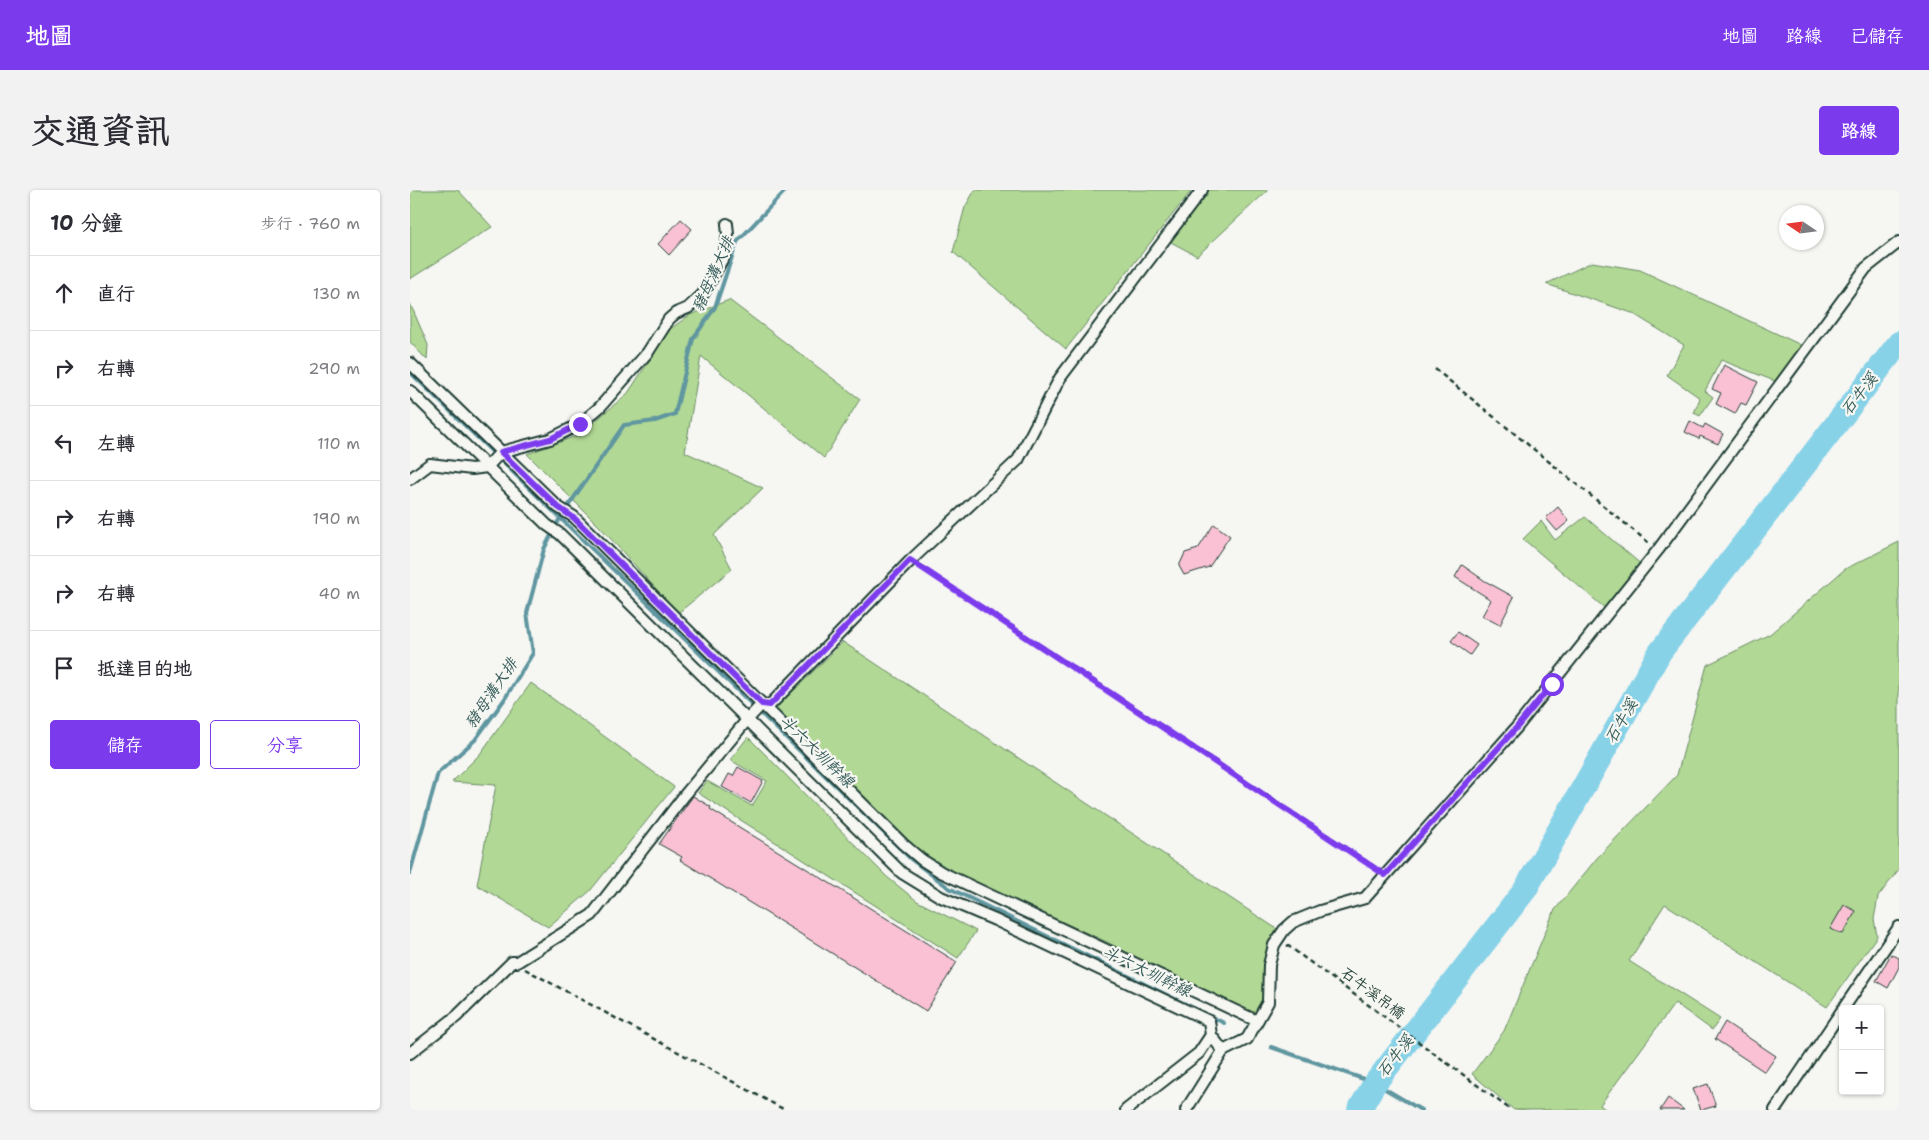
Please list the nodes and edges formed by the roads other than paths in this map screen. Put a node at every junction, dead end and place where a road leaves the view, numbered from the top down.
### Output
1 (1202, 190) edge
2 (727, 224) dead end
3 (1899, 242) edge
4 (410, 363) edge
5 (410, 391) edge
6 (501, 452) junction
7 (487, 468) junction
8 (410, 479) edge
9 (762, 704) junction
10 (747, 720) junction
11 (1899, 927) edge
12 (1846, 1005) edge
13 (1839, 1015) edge
14 (1257, 1021) junction
15 (1211, 1035) junction
16 (1227, 1050) junction
17 (410, 1053) edge
18 (1126, 1110) edge
19 (1186, 1110) edge
20 (1775, 1110) edge

1 - 9 street
2 - 6 street
3 - 14 street
4 - 6 street
5 - 7 street
6 - 7 street
6 - 9 street
7 - 8 street
7 - 10 street
9 - 10 street
9 - 14 street
10 - 15 street
10 - 17 street
11 - 12 street
13 - 20 street
14 - 16 street
15 - 16 street
15 - 18 street
16 - 19 street

